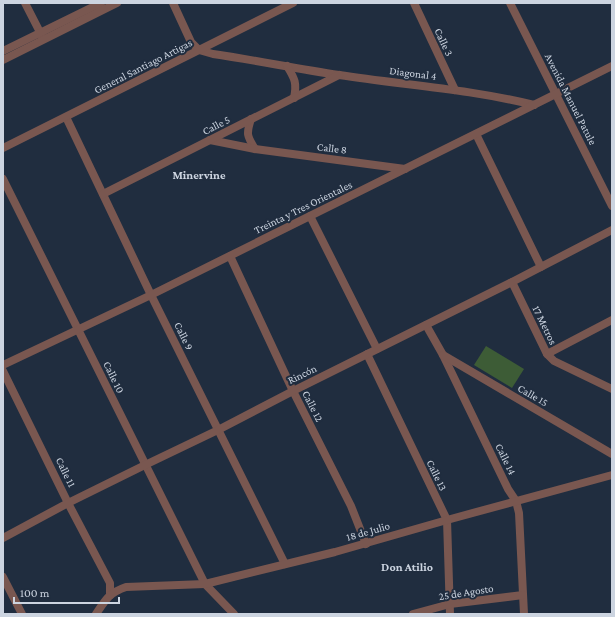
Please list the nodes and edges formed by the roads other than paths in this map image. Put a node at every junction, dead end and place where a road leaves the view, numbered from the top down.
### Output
1 (25, 3) edge
2 (101, 3) edge
3 (116, 3) edge
4 (173, 3) edge
5 (293, 3) edge
6 (414, 3) edge
7 (510, 3) edge
8 (42, 36) junction
9 (199, 50) junction
10 (3, 51) edge
11 (3, 60) edge
12 (288, 66) junction
13 (612, 66) edge
14 (339, 75) junction
15 (455, 90) junction
16 (556, 93) junction
17 (294, 98) junction
18 (534, 105) junction
19 (66, 117) junction
20 (251, 119) junction
21 (476, 134) junction
22 (210, 140) junction
23 (3, 148) edge
24 (255, 149) junction
25 (406, 169) junction
26 (3, 179) edge
27 (103, 194) junction
28 (612, 206) edge
29 (310, 216) junction
30 (612, 230) edge
31 (230, 256) junction
32 (541, 267) junction
33 (512, 282) junction
34 (151, 295) junction
35 (612, 320) edge
36 (426, 325) junction
37 (78, 329) junction
38 (377, 349) junction
39 (367, 354) junction
40 (547, 354) junction
41 (443, 355) junction
42 (3, 365) edge
43 (3, 371) edge
44 (612, 389) edge
45 (293, 391) junction
46 (218, 430) junction
47 (612, 454) edge
48 (145, 465) junction
49 (612, 475) edge
50 (516, 502) junction
51 (68, 503) junction
52 (447, 520) junction
53 (3, 538) edge
54 (366, 544) junction
55 (285, 564) junction
56 (3, 577) edge
57 (110, 583) junction
58 (205, 584) junction
59 (123, 588) junction
60 (110, 595) junction
61 (523, 595) junction
62 (450, 604) junction
63 (22, 614) edge
64 (96, 614) edge
65 (234, 614) edge
66 (413, 614) edge
67 (450, 614) edge
68 (524, 614) edge

1 - 8 street
2 - 8 street
3 - 8 street
4 - 9 street
5 - 9 street, General Santiago Artigas
6 - 15 street, Calle 3
7 - 16 street, Avenida Manuel Patule
8 - 10 street
8 - 11 street
9 - 12 street, Diagonal 4
9 - 19 street, General Santiago Artigas
12 - 14 street, Diagonal 4
12 - 17 street
13 - 16 street, Treinta y Tres Orientales
14 - 15 street, Diagonal 4
14 - 17 street, Calle 5
15 - 18 street, Diagonal 4
16 - 18 street, Treinta y Tres Orientales
16 - 28 street, Avenida Manuel Patule
17 - 20 street, Calle 5
18 - 21 street, Treinta y Tres Orientales
19 - 23 street, General Santiago Artigas
19 - 27 street, Calle 9
20 - 22 street, Calle 5
20 - 24 street
21 - 25 street, Treinta y Tres Orientales
21 - 32 street
22 - 24 street, Calle 8
22 - 27 street, Calle 5
24 - 25 street, Calle 8
25 - 29 street, Treinta y Tres Orientales
26 - 37 street, Calle 10
27 - 34 street, Calle 9
29 - 31 street, Treinta y Tres Orientales
29 - 38 street
30 - 32 street, Rincón
31 - 34 street, Treinta y Tres Orientales
31 - 45 street, Calle 12
32 - 33 street, Rincón
33 - 36 street, Rincón
33 - 40 street, 17 Metros
34 - 37 street, Treinta y Tres Orientales
34 - 46 street, Calle 9
35 - 40 street
36 - 38 street, Rincón
36 - 41 street, Calle 14
37 - 42 street, Treinta y Tres Orientales
37 - 48 street, Calle 10
38 - 39 street, Rincón
39 - 45 street, Rincón
39 - 52 street, Calle 13
40 - 44 street, 17 Metros
41 - 47 street, Calle 15
41 - 50 street, Calle 14
43 - 51 street, Calle 11
45 - 46 street, Rincón
45 - 54 street, Calle 12
46 - 48 street, Rincón
46 - 55 street, Calle 9
48 - 51 street, Rincón
48 - 58 street, Calle 10
49 - 50 street, 18 de Julio
50 - 52 street, 18 de Julio
50 - 61 street, Calle 14
51 - 53 street, Rincón
51 - 57 street, Calle 11
52 - 54 street, 18 de Julio
52 - 62 street, Calle 13
54 - 55 street, 18 de Julio
55 - 58 street, 18 de Julio
56 - 63 street
57 - 59 street, Calle 11
57 - 60 street, Calle 11
58 - 59 street, 18 de Julio
58 - 65 street, Calle 10
59 - 60 street
60 - 64 street
61 - 62 street, 25 de Agosto
61 - 68 street, Calle 14
62 - 66 street, 25 de Agosto
62 - 67 street, Calle 13

